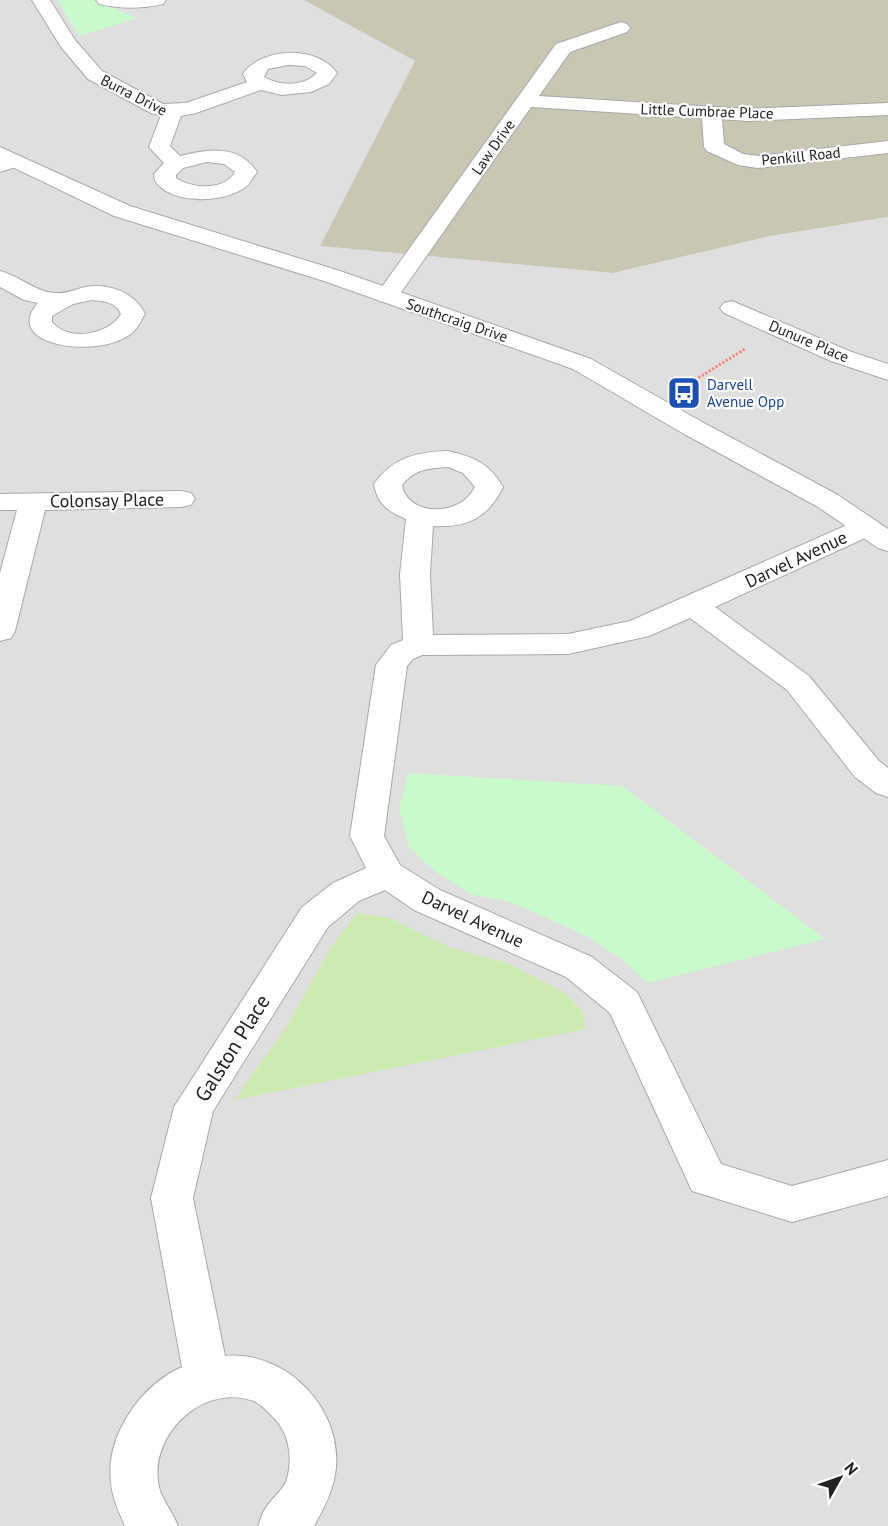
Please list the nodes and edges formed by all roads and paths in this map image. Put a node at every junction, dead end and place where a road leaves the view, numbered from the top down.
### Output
1 (41, 0) edge
2 (105, 0) edge
3 (157, 0) edge
4 (621, 28) dead end
5 (260, 84) dead end
6 (525, 101) junction
7 (888, 109) edge
8 (173, 111) junction
9 (712, 113) junction
10 (888, 147) edge
11 (5, 160) edge
12 (176, 163) dead end
13 (0, 278) edge
14 (387, 296) junction
15 (59, 301) dead end
16 (732, 308) dead end
17 (778, 328) junction
18 (888, 372) edge
19 (654, 406) junction
20 (181, 499) dead end
21 (33, 501) junction
22 (0, 502) edge
23 (420, 516) dead end
24 (877, 535) edge
25 (693, 606) junction
26 (0, 631) edge
27 (418, 645) junction
28 (888, 784) edge
29 (387, 874) junction
30 (888, 1178) edge
31 (207, 1379) junction
32 (154, 1526) edge
33 (282, 1526) edge

1 - 8 street, Burra Drive
2 - 3 street
4 - 6 street, Law Drive
5 - 8 street
6 - 9 street, Little Cumbrae Place
6 - 14 street, Law Drive
7 - 9 street, Little Cumbrae Place
8 - 12 street, Burra Drive
9 - 10 street, Penkill Road
11 - 14 street, Southcraig Drive
13 - 15 street
14 - 19 street, Southcraig Drive
16 - 17 street, Dunure Place
17 - 18 street, Dunure Place
17 - 19 path
19 - 24 street, Southcraig Drive
20 - 21 street, Colonsay Place
21 - 22 street, Colonsay Place
21 - 26 street, Colonsay Place
23 - 27 street
24 - 25 street, Darvel Avenue
25 - 27 street, Darvel Avenue
25 - 28 street
27 - 29 street, Darvel Avenue
29 - 30 street, Darvel Avenue
29 - 31 street, Galston Place
31 - 32 street
31 - 33 street

